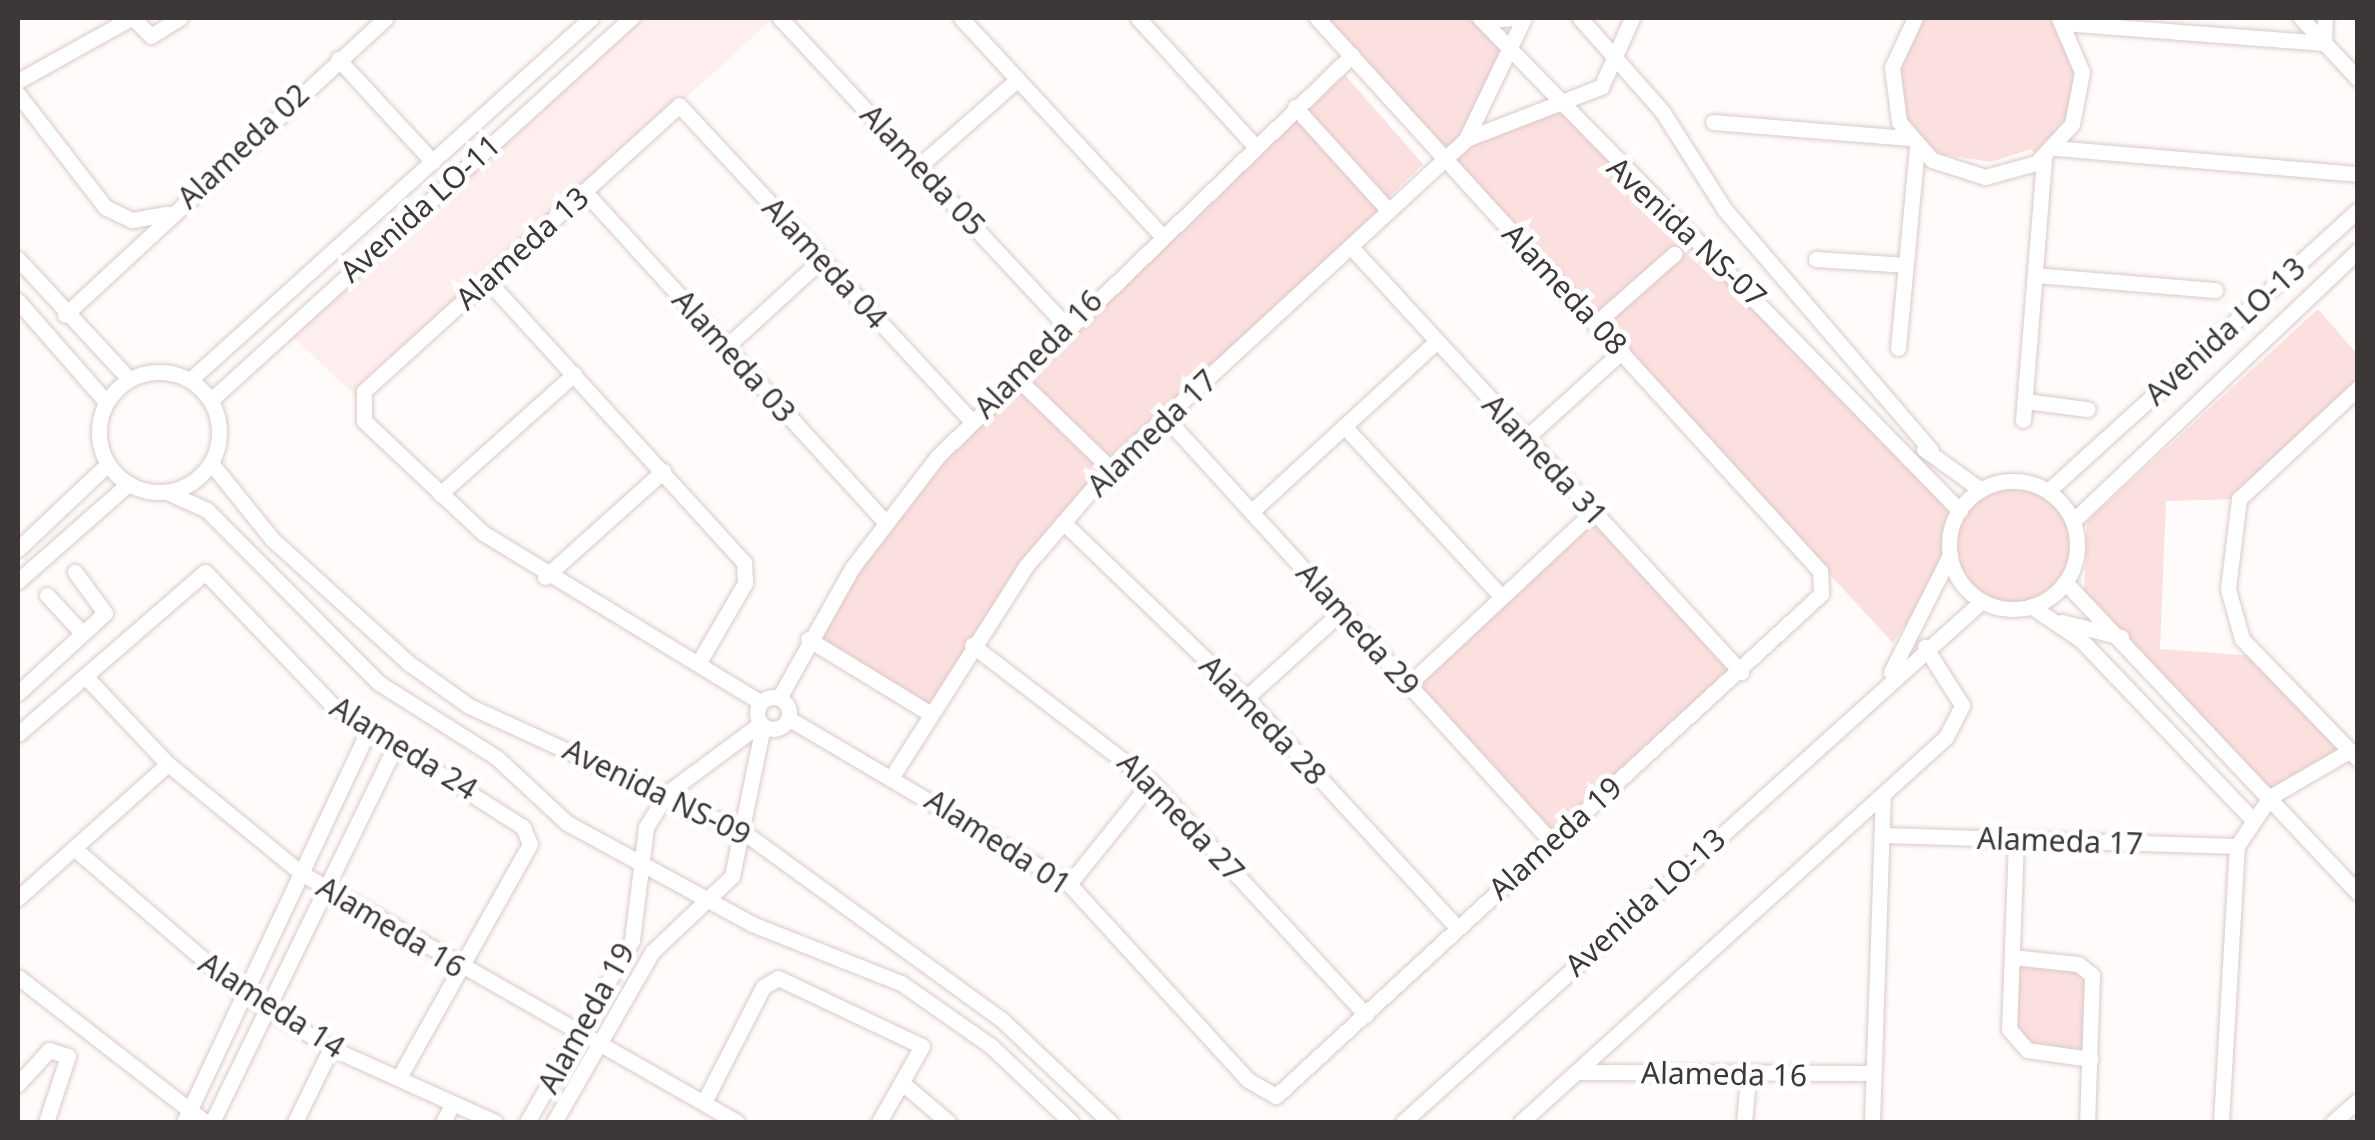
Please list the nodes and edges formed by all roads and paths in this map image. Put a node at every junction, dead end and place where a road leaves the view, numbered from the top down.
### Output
1 (132, 18) edge
2 (180, 18) edge
3 (386, 18) edge
4 (591, 18) edge
5 (632, 18) edge
6 (780, 18) edge
7 (961, 18) edge
8 (1138, 18) edge
9 (1317, 18) edge
10 (1521, 18) edge
11 (1580, 18) edge
12 (1632, 18) edge
13 (1915, 18) edge
14 (2301, 18) edge
15 (2325, 18) edge
16 (1481, 19) edge
17 (2061, 20) edge
18 (1901, 24) edge
19 (2090, 25) junction
20 (2073, 39) junction
21 (2324, 43) junction
22 (1504, 45) junction
23 (1352, 55) junction
24 (1615, 58) junction
25 (338, 59) junction
26 (2358, 79) edge
27 (1017, 80) junction
28 (18, 81) edge
29 (18, 94) edge
30 (679, 106) joint
31 (1560, 106) junction
32 (1295, 107) junction
33 (1713, 122) dead end
34 (1900, 122) junction
35 (2067, 132) junction
36 (1877, 135) junction
37 (1466, 139) junction
38 (1913, 142) junction
39 (1254, 146) junction
40 (2088, 150) junction
41 (2050, 152) junction
42 (1444, 158) junction
43 (1932, 160) junction
44 (433, 162) junction
45 (919, 166) junction
46 (2023, 170) junction
47 (2358, 174) edge
48 (1914, 178) junction
49 (2042, 187) junction
50 (584, 191) junction
51 (1388, 210) junction
52 (2358, 210) edge
53 (171, 214) junction
54 (1161, 235) junction
55 (1351, 247) junction
56 (2358, 251) edge
57 (1674, 254) dead end
58 (18, 259) edge
59 (822, 259) junction
60 (1816, 260) dead end
61 (1906, 265) junction
62 (2035, 276) junction
63 (487, 280) junction
64 (2215, 290) dead end
65 (18, 301) edge
66 (65, 314) junction
67 (1064, 324) junction
68 (1596, 324) junction
69 (1436, 342) junction
70 (726, 346) junction
71 (1898, 348) dead end
72 (1622, 351) junction
73 (574, 374) junction
74 (1015, 376) junction
75 (130, 379) junction
76 (190, 380) junction
77 (2358, 388) edge
78 (211, 400) junction
79 (106, 402) junction
80 (2025, 402) junction
81 (2087, 409) dead end
82 (1165, 417) junction
83 (972, 420) junction
84 (2023, 420) dead end
85 (1344, 426) junction
86 (1525, 438) junction
87 (1898, 443) junction
88 (1931, 450) junction
89 (211, 463) junction
90 (108, 464) junction
91 (1110, 468) junction
92 (663, 471) junction
93 (128, 484) junction
94 (1981, 490) junction
95 (2048, 491) junction
96 (167, 492) junction
97 (440, 494) junction
98 (1960, 510) junction
99 (1251, 512) junction
100 (1593, 512) junction
101 (884, 521) junction
102 (2073, 521) junction
103 (1063, 522) junction
104 (18, 549) edge
105 (1950, 554) junction
106 (1812, 562) joint
107 (74, 572) dead end
108 (545, 576) junction
109 (18, 580) edge
110 (2065, 582) junction
111 (47, 595) dead end
112 (1501, 596) junction
113 (1982, 601) junction
114 (2032, 606) junction
115 (1342, 610) junction
116 (2062, 622) junction
117 (82, 633) junction
118 (2122, 637) junction
119 (808, 639) junction
120 (972, 645) junction
121 (1925, 647) junction
122 (699, 662) junction
123 (1741, 672) junction
124 (85, 676) junction
125 (1888, 680) junction
126 (1408, 685) junction
127 (18, 693) edge
128 (779, 698) junction
129 (1246, 698) junction
130 (760, 702) junction
131 (929, 713) junction
132 (788, 718) junction
133 (762, 725) junction
134 (368, 728) junction
135 (18, 734) edge
136 (396, 744) junction
137 (2352, 756) edge
138 (168, 764) junction
139 (893, 775) junction
140 (1151, 782) junction
141 (667, 793) junction
142 (1883, 797) junction
143 (2270, 797) junction
144 (2252, 819) junction
145 (742, 830) junction
146 (1883, 835) junction
147 (2016, 840) junction
148 (1551, 841) junction
149 (2237, 846) junction
150 (75, 849) junction
151 (641, 866) junction
152 (301, 873) junction
153 (1068, 884) junction
154 (327, 889) junction
155 (2358, 892) edge
156 (19, 894) edge
157 (711, 898) junction
158 (1456, 926) junction
159 (2012, 957) junction
160 (459, 968) junction
161 (18, 977) edge
162 (244, 996) junction
163 (268, 1008) junction
164 (1366, 1016) junction
165 (578, 1034) junction
166 (597, 1045) junction
167 (331, 1048) junction
168 (2090, 1059) junction
169 (1576, 1072) junction
170 (1872, 1073) junction
171 (400, 1076) junction
172 (1748, 1079) junction
173 (18, 1084) edge
174 (906, 1087) junction
175 (1259, 1091) joint
176 (2358, 1100) edge
177 (704, 1102) junction
178 (453, 1103) junction
179 (186, 1118) edge
180 (46, 1122) edge
181 (208, 1122) edge
182 (295, 1122) edge
183 (443, 1122) edge
184 (494, 1122) edge
185 (528, 1122) edge
186 (554, 1122) edge
187 (737, 1122) edge
188 (879, 1122) edge
189 (948, 1122) edge
190 (1070, 1122) edge
191 (1110, 1122) edge
192 (1403, 1122) edge
193 (1521, 1122) edge
194 (1744, 1122) edge
195 (1872, 1122) edge
196 (2087, 1122) edge
197 (2222, 1122) edge
198 (2333, 1122) edge

1 - 2 street
1 - 28 street
3 - 25 street, Alameda 02
4 - 44 street, Avenida LO-11
5 - 78 street, Avenida LO-11
6 - 45 street, Alameda 05
7 - 27 street
8 - 39 street
9 - 23 street, Alameda 08
10 - 16 street
10 - 22 street
11 - 24 street, Avenida NS-07
12 - 24 street
13 - 18 street
14 - 21 street
15 - 21 street
16 - 22 street, Avenida NS-07
17 - 19 street
17 - 20 street
18 - 34 street
19 - 20 street
19 - 21 street
20 - 35 street
21 - 26 street
22 - 31 street, Avenida NS-07
22 - 37 street
23 - 32 street, Alameda 16
23 - 42 street, Alameda 08
24 - 31 street
24 - 88 street, Avenida NS-07
25 - 44 street
25 - 53 street, Alameda 02
27 - 45 street
27 - 54 street
29 - 53 street, Alameda 02
30 - 50 street, Alameda 13
30 - 59 street, Alameda 04
31 - 37 street
31 - 87 street, Avenida NS-07
32 - 39 street, Alameda 16
32 - 51 street
33 - 36 street
34 - 36 street
34 - 38 street
35 - 40 street
35 - 41 street
36 - 38 street
37 - 42 street, Alameda 17
38 - 43 street
38 - 48 street
39 - 54 street, Alameda 16
40 - 41 street
40 - 47 street
41 - 46 street
41 - 49 street
42 - 51 street, Alameda 17
42 - 68 street, Alameda 08
43 - 46 street
43 - 48 street
44 - 76 street, Avenida LO-11
45 - 67 street, Alameda 05
46 - 49 street
48 - 61 street
49 - 62 street
50 - 63 street, Alameda 13
50 - 70 street, Alameda 03
51 - 55 street, Alameda 17
52 - 95 street, Avenida LO-13
53 - 66 street
54 - 67 street, Alameda 16
55 - 69 street, Alameda 31
55 - 82 street, Alameda 17
56 - 102 street, Avenida LO-13
57 - 68 street
58 - 66 street
59 - 70 street
59 - 83 street, Alameda 04
60 - 61 street
61 - 71 street
62 - 64 street
62 - 80 street
63 - 73 street
63 - 97 street, Alameda 13
65 - 79 street
66 - 75 street
67 - 74 street, Alameda 16
68 - 72 street, Alameda 08
69 - 85 street
69 - 86 street, Alameda 31
70 - 101 street, Alameda 03
72 - 86 street
72 - 106 street, Alameda 08
73 - 92 street
73 - 97 street
74 - 83 street, Alameda 16
74 - 91 street
75 - 76 street
75 - 79 street
76 - 78 street
77 - 137 street
78 - 89 street
79 - 90 street
80 - 81 street
80 - 84 street
82 - 91 street, Alameda 17
82 - 99 street, Alameda 29
83 - 101 street, Alameda 16
85 - 99 street
85 - 112 street
86 - 100 street, Alameda 31
87 - 88 street, Avenida NS-07
87 - 98 street, Avenida NS-07
88 - 94 street, Avenida NS-07
89 - 96 street
89 - 141 street, Avenida NS-09
90 - 93 street
90 - 104 street
91 - 103 street, Alameda 17
92 - 108 street
92 - 122 street
93 - 96 street
93 - 109 street
94 - 95 street
94 - 98 street
95 - 102 street
96 - 151 street, Avenida NS-09
97 - 108 street
98 - 105 street
99 - 115 street, Alameda 29
100 - 112 street
100 - 123 street, Alameda 31
101 - 119 street, Alameda 16
102 - 110 street
103 - 120 street, Alameda 17
103 - 129 street, Alameda 28
105 - 113 street
105 - 125 street, Avenida LO-13
106 - 123 street, Alameda 19
107 - 117 street
108 - 122 street
110 - 114 street
110 - 118 street
111 - 117 street
112 - 126 street
113 - 114 street
113 - 121 street, Avenida LO-13
114 - 116 street
115 - 126 street, Alameda 29
115 - 129 street
116 - 118 street
116 - 144 street
117 - 127 street
118 - 143 street
119 - 128 street, Alameda 16
119 - 131 street
120 - 131 street, Alameda 17
120 - 140 street, Alameda 27
121 - 125 street, Avenida LO-13
121 - 142 street
122 - 130 street
123 - 148 street, Alameda 19
124 - 134 street, Alameda 24
124 - 135 street
124 - 138 street, Alameda 16
125 - 192 street, Avenida LO-13
126 - 148 street, Alameda 29
128 - 130 street
128 - 132 street
129 - 158 street, Alameda 28
130 - 133 street
131 - 139 street, Alameda 17
132 - 133 street
132 - 139 street, Alameda 01
133 - 141 street, Alameda 19
133 - 145 street, Alameda 19
134 - 136 street, Alameda 24
134 - 152 street
136 - 154 street
136 - 160 street, Alameda 24
137 - 143 street
138 - 150 street
138 - 152 street, Alameda 16
139 - 153 street, Alameda 01
140 - 153 street
140 - 164 street, Alameda 27
141 - 145 street, Avenida NS-09
141 - 151 street, Alameda 19
142 - 146 street
142 - 169 street
143 - 144 street
143 - 155 street
144 - 149 street
145 - 157 street, Alameda 19
145 - 191 street, Avenida NS-09
146 - 147 street, Alameda 17
146 - 170 street
147 - 149 street, Alameda 17
147 - 159 street
148 - 158 street, Alameda 19
149 - 197 street
150 - 156 street
150 - 162 street, Alameda 14
151 - 157 street, Avenida NS-09
151 - 165 street, Alameda 19
152 - 154 street, Alameda 16
152 - 162 street
153 - 175 street, Alameda 01
154 - 160 street, Alameda 16
154 - 163 street
157 - 166 street, Alameda 19
157 - 190 street, Avenida NS-09
158 - 164 street, Alameda 19
159 - 168 street
159 - 168 street
160 - 165 street, Alameda 16
160 - 171 street
161 - 179 street
162 - 163 street, Alameda 14
162 - 179 street
163 - 167 street, Alameda 14
163 - 181 street
164 - 175 street, Alameda 19
165 - 166 street, Alameda 16
165 - 185 street, Alameda 19
166 - 177 street, Alameda 16
166 - 186 street, Alameda 19
167 - 171 street, Alameda 14
167 - 182 street
168 - 196 street
169 - 172 street, Alameda 16
169 - 193 street
170 - 172 street, Alameda 16
170 - 195 street
171 - 178 street, Alameda 14
172 - 194 street
173 - 180 street
174 - 177 street
174 - 188 street
174 - 189 street
176 - 198 street
177 - 187 street, Alameda 16
178 - 183 street
178 - 184 street, Alameda 14
179 - 181 street

